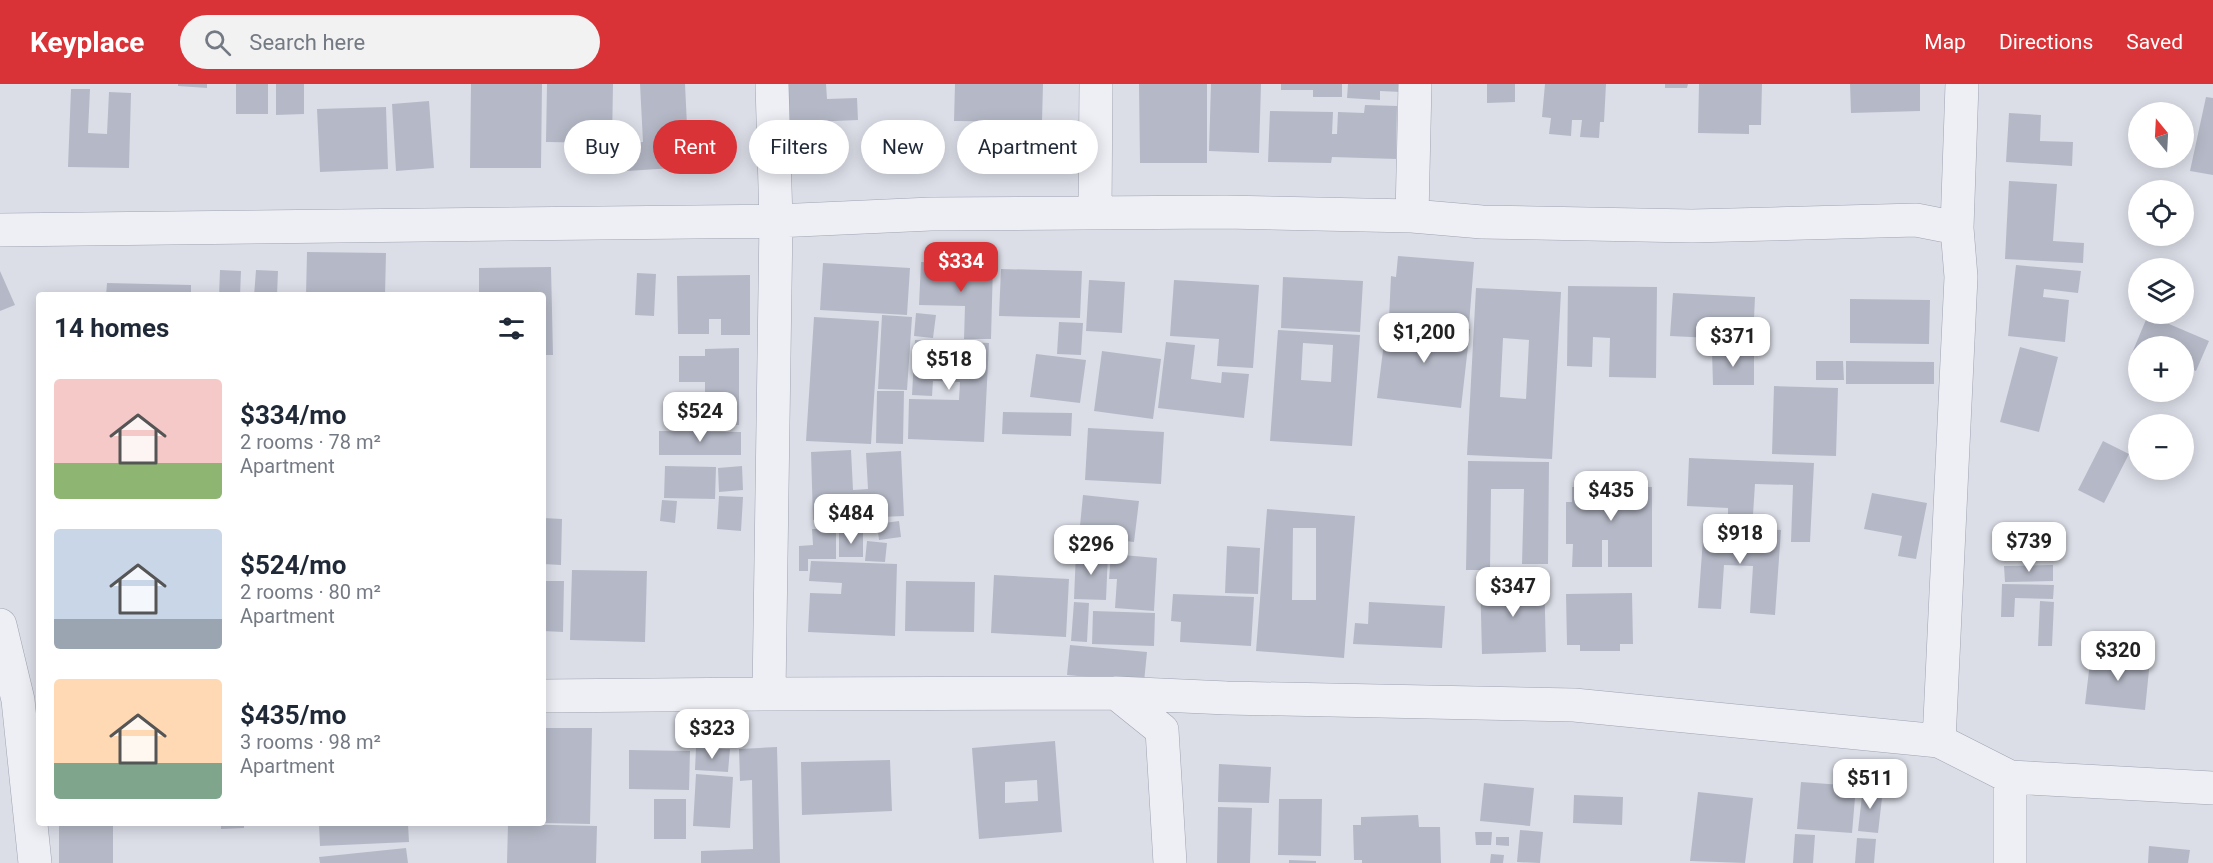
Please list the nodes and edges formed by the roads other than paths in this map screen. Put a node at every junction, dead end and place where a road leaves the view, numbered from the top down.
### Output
1 (772, 84) edge
2 (1096, 84) edge
3 (1415, 84) edge
4 (1962, 84) edge
5 (1095, 212) junction
6 (1412, 216) junction
7 (776, 221) junction
8 (1957, 228) junction
9 (0, 230) edge
10 (0, 625) edge
11 (1116, 693) junction
12 (769, 694) junction
13 (546, 696) edge
14 (19, 700) edge
15 (1940, 741) junction
16 (2010, 777) junction
17 (2213, 788) edge
18 (35, 863) edge
19 (1170, 863) edge
20 (2010, 863) edge

1 - 7 street
2 - 5 street
3 - 6 street
4 - 8 street
5 - 6 street
5 - 7 street
6 - 8 street
7 - 9 street
7 - 12 street
8 - 15 street
10 - 14 street
11 - 12 street
11 - 15 street
11 - 19 street
12 - 13 street
14 - 18 street
15 - 16 street
16 - 17 street
16 - 20 street

